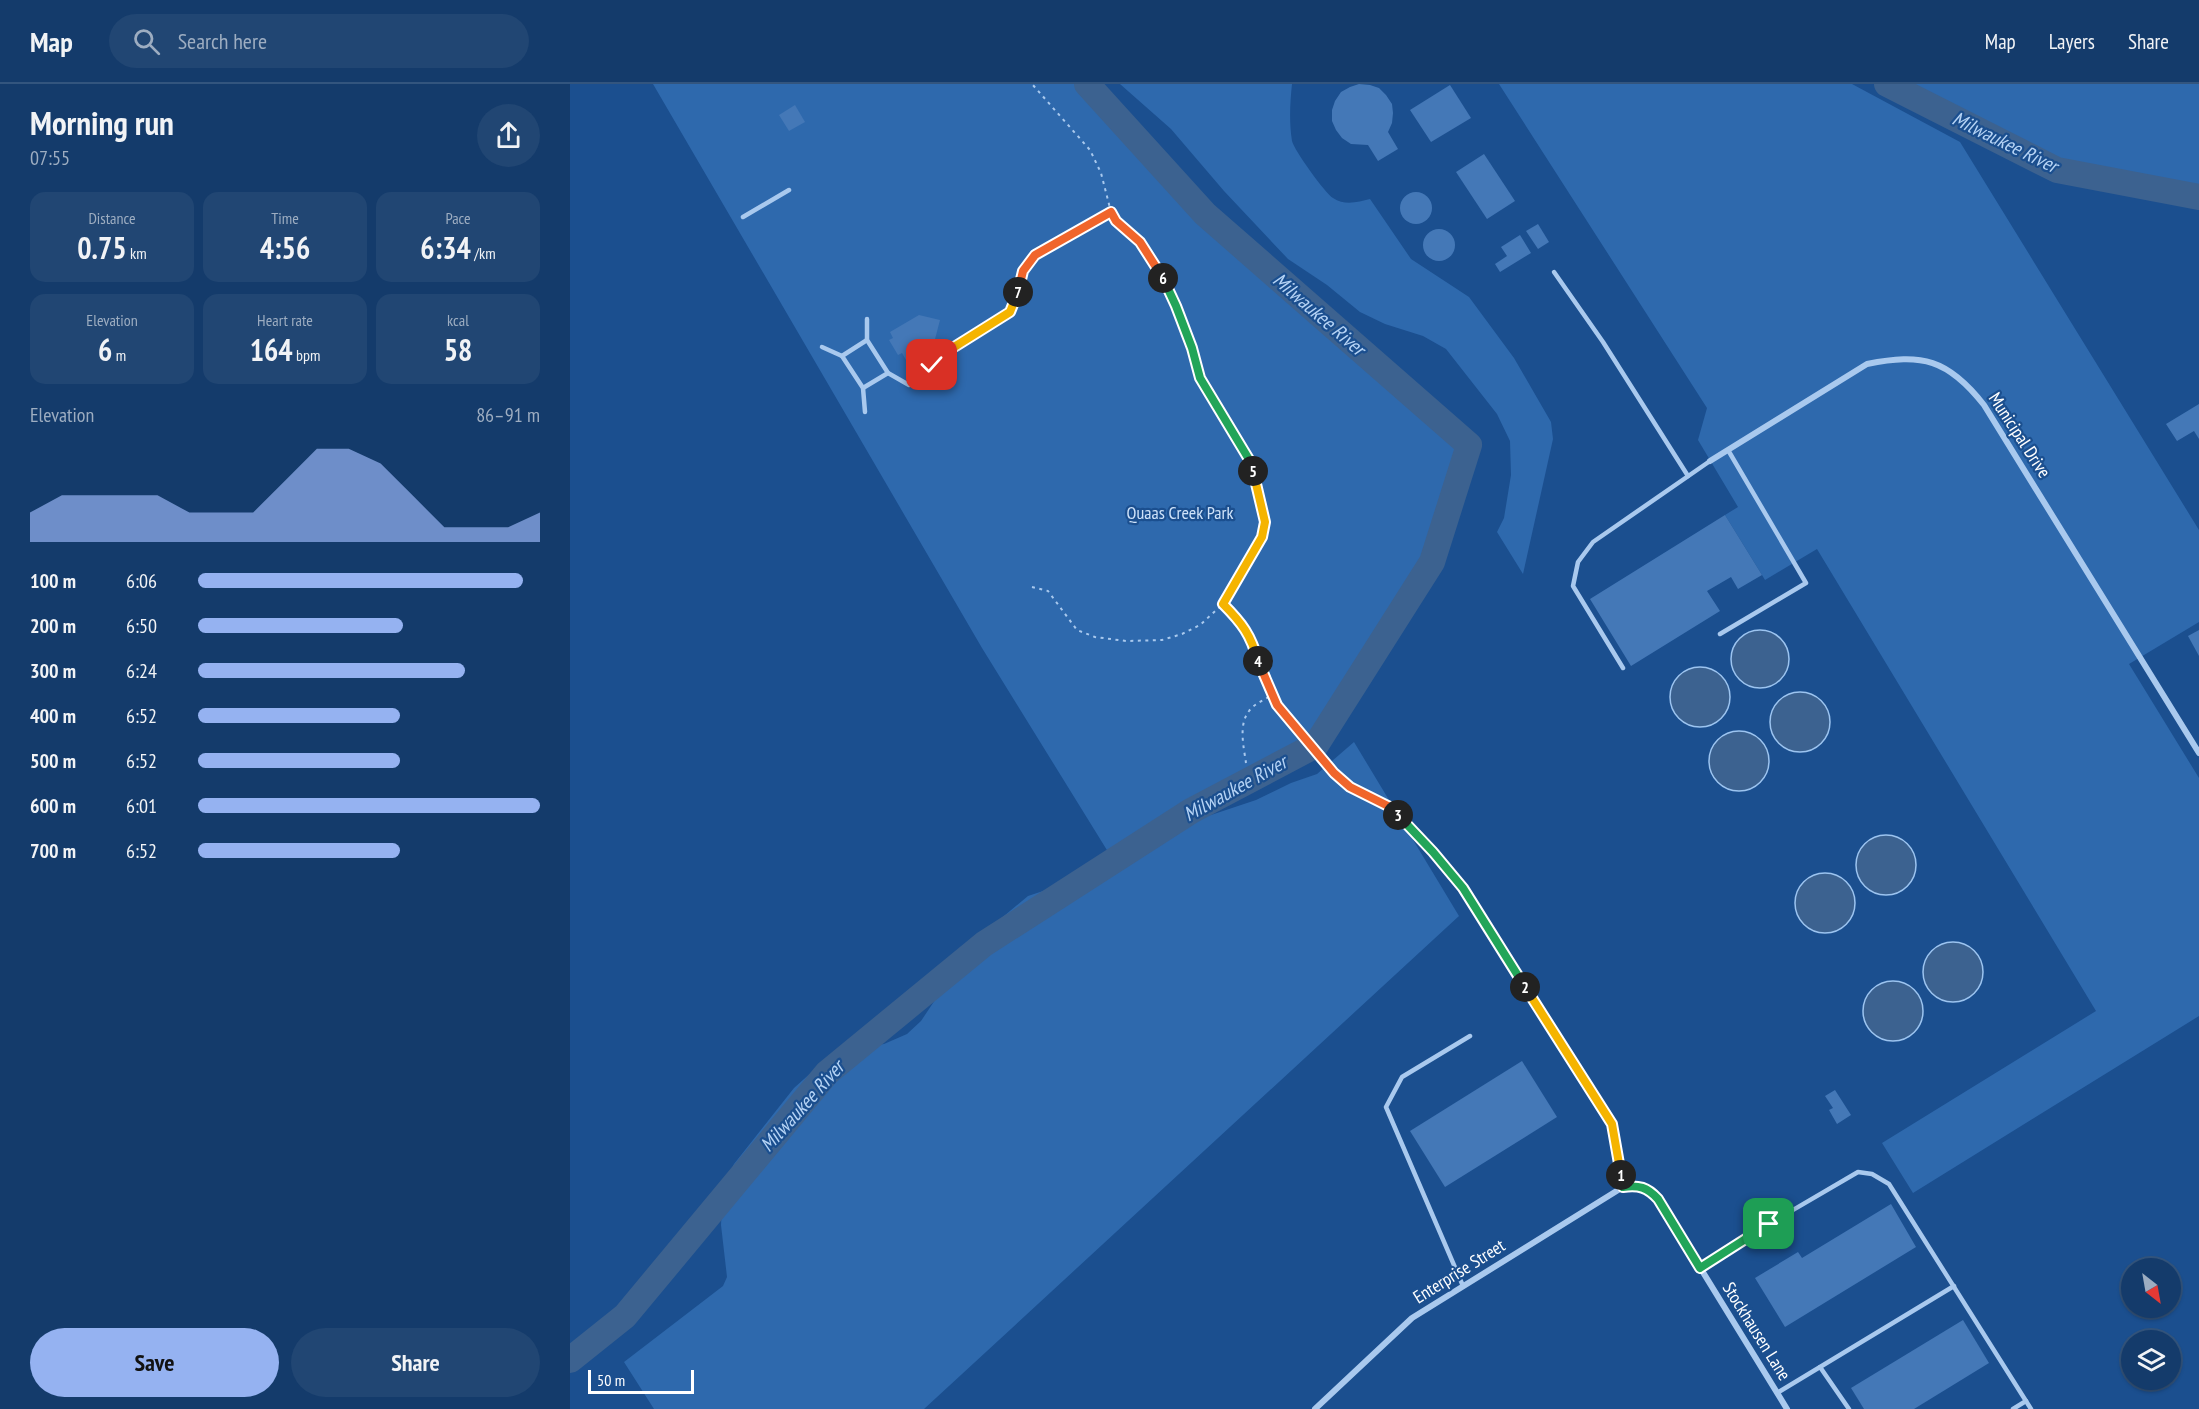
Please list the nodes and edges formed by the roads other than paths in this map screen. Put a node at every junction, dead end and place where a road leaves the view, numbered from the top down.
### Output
1 (789, 190) dead end
2 (743, 217) dead end
3 (1554, 272) dead end
4 (867, 319) dead end
5 (867, 340) junction
6 (822, 347) dead end
7 (842, 356) junction
8 (888, 373) junction
9 (909, 385) dead end
10 (863, 388) junction
11 (865, 412) dead end
12 (1728, 450) junction
13 (1710, 461) joint
14 (1688, 476) junction
15 (1720, 634) dead end
16 (1623, 668) dead end
17 (2199, 753) edge
18 (1470, 1036) dead end
19 (1637, 1185) joint
20 (1700, 1268) junction
21 (1463, 1286) junction
22 (1954, 1286) junction
23 (1820, 1367) junction
24 (1777, 1393) junction
25 (2026, 1401) junction
26 (1315, 1409) edge
27 (1787, 1409) edge
28 (1849, 1409) edge
29 (2013, 1409) edge
30 (2031, 1409) edge

1 - 2 lane
3 - 14 lane
4 - 5 lane
5 - 7 lane
5 - 8 lane
6 - 7 lane
7 - 10 lane
8 - 9 lane
8 - 10 lane
10 - 11 lane
12 - 13 street, Municipal Drive
12 - 15 lane
12 - 17 street, Municipal Drive
13 - 14 lane
14 - 16 lane
18 - 21 lane
19 - 20 street, Stockhausen Lane
19 - 21 street, Enterprise Street
20 - 22 lane
20 - 24 street, Stockhausen Lane
21 - 26 street, Enterprise Street
22 - 23 lane
22 - 25 lane
23 - 24 lane
23 - 28 lane
24 - 27 street, Stockhausen Lane
25 - 29 lane
25 - 30 lane

